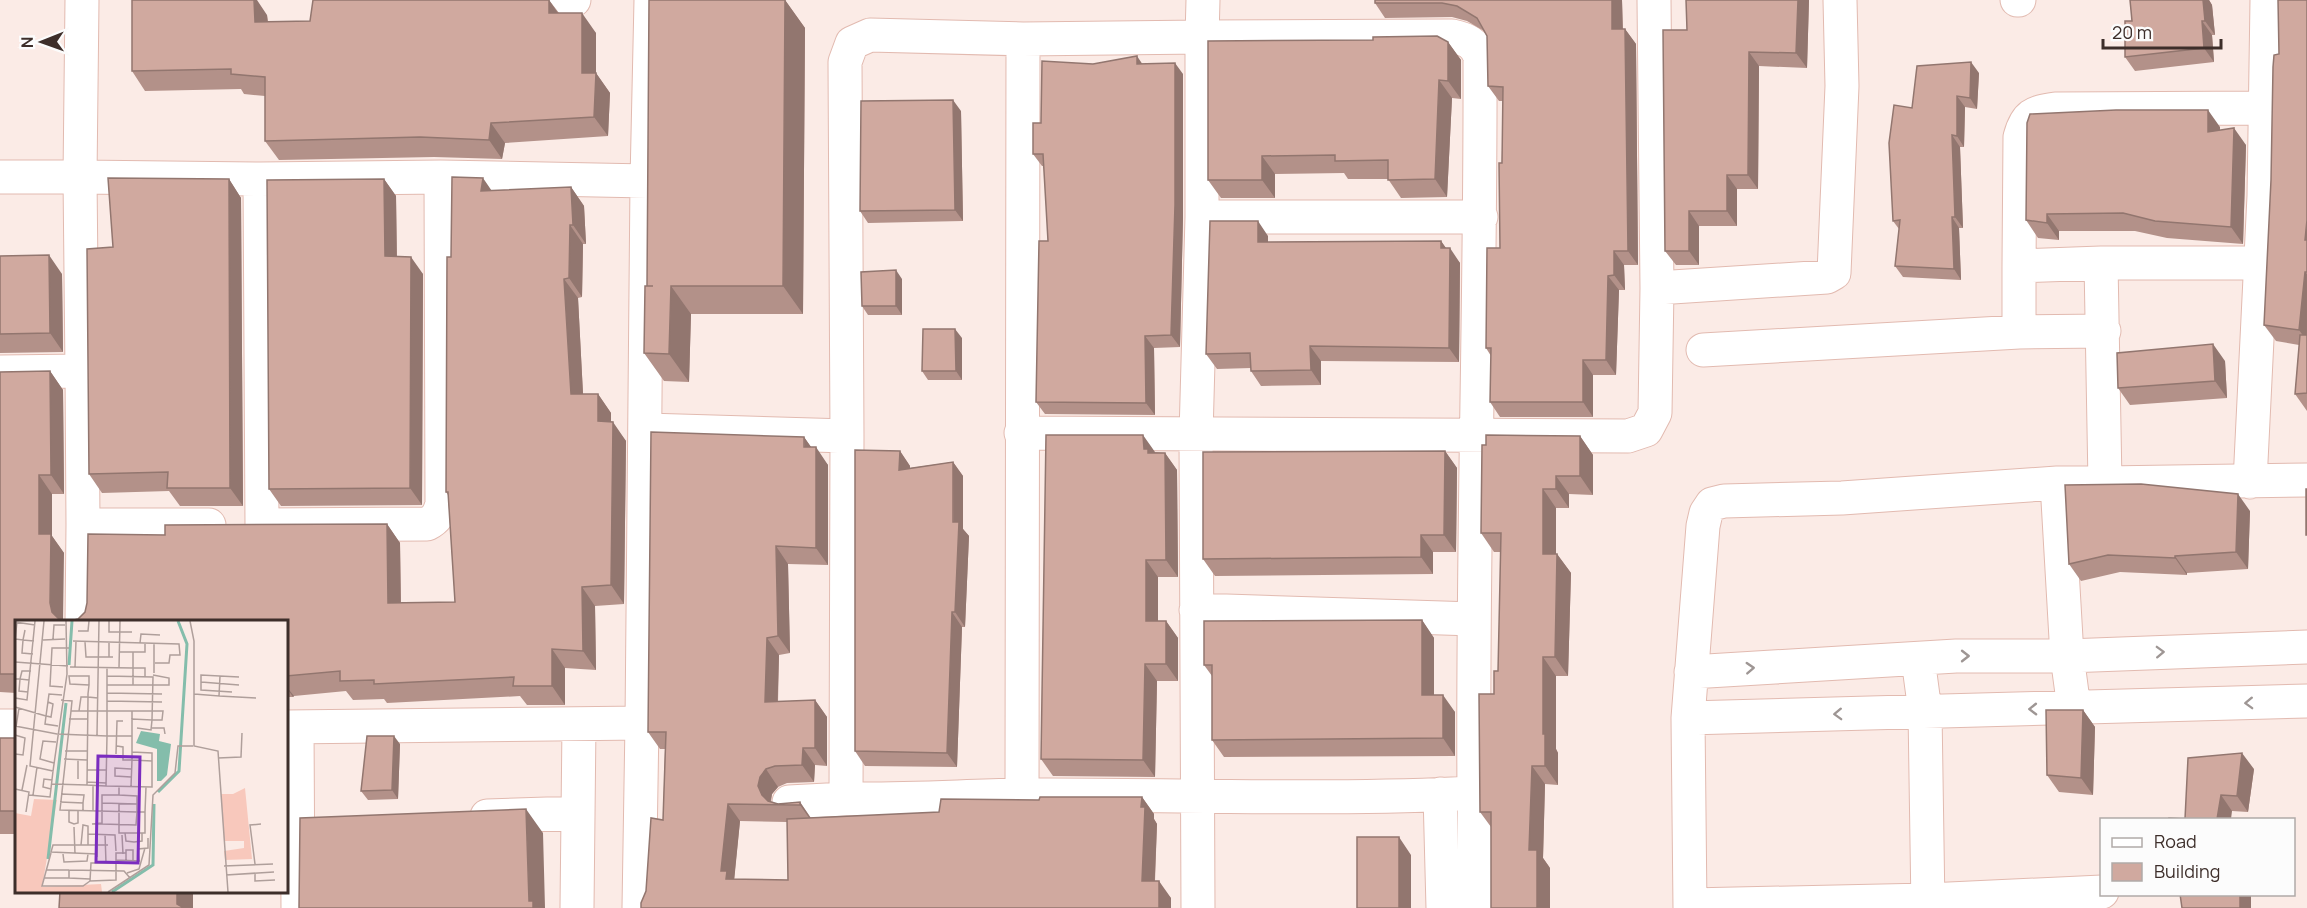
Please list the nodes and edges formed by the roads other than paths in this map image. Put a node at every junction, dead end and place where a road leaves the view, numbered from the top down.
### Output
1 (82, 0) edge
2 (512, 0) edge
3 (543, 0) edge
4 (574, 0) edge
5 (651, 0) edge
6 (1203, 0) edge
7 (1654, 0) edge
8 (1840, 0) edge
9 (2267, 0) edge
10 (1202, 37) junction
11 (1023, 39) junction
12 (2267, 108) junction
13 (0, 177) edge
14 (80, 177) junction
15 (441, 177) junction
16 (260, 179) junction
17 (647, 181) junction
18 (1202, 217) junction
19 (1480, 218) junction
20 (2101, 263) junction
21 (2261, 263) junction
22 (2019, 266) junction
23 (1657, 288) junction
24 (2104, 331) junction
25 (2019, 332) junction
26 (1703, 350) dead end
27 (82, 371) junction
28 (0, 372) edge
29 (646, 430) junction
30 (1022, 434) junction
31 (1475, 434) junction
32 (1196, 435) junction
33 (847, 436) junction
34 (2307, 480) edge
35 (2250, 482) junction
36 (2057, 483) junction
37 (2105, 483) junction
38 (83, 525) junction
39 (262, 525) junction
40 (1196, 610) junction
41 (1474, 619) junction
42 (82, 620) edge
43 (2307, 647) edge
44 (2067, 656) junction
45 (1918, 658) junction
46 (1691, 672) junction
47 (2307, 701) edge
48 (2074, 708) junction
49 (1924, 711) junction
50 (1688, 718) junction
51 (642, 723) junction
52 (579, 724) junction
53 (292, 727) edge
54 (1474, 793) junction
55 (1440, 794) junction
56 (1022, 795) junction
57 (1197, 797) junction
58 (846, 799) junction
59 (789, 802) edge
60 (578, 813) junction
61 (462, 817) edge
62 (2100, 892) edge
63 (1928, 904) edge
64 (1690, 906) edge
65 (298, 908) edge
66 (577, 908) edge
67 (639, 908) edge
68 (1197, 908) edge
69 (1443, 908) edge
70 (1475, 908) edge

1 - 14 street
2 - 3 street
3 - 4 street
5 - 17 street
6 - 10 street
7 - 23 street
8 - 23 street
9 - 12 street
10 - 11 street
10 - 18 street
10 - 19 street
11 - 30 street
11 - 33 street
12 - 21 street
12 - 22 street
13 - 14 street
14 - 16 street
14 - 27 street
15 - 16 street
15 - 17 street
15 - 39 street
16 - 39 street
17 - 29 street
18 - 19 street
18 - 32 street
19 - 31 street
20 - 21 street
20 - 22 street
20 - 24 street
21 - 35 street
22 - 25 street
23 - 31 street
24 - 25 street
24 - 37 street
25 - 26 street
27 - 28 street
27 - 38 street
29 - 33 street
29 - 51 street
30 - 32 street
30 - 56 street
31 - 32 street
31 - 41 street
32 - 40 street
33 - 58 street
34 - 35 street
35 - 37 street
36 - 37 street
36 - 44 street
36 - 46 street
38 - 39 street
38 - 42 street
40 - 41 street
40 - 57 street
41 - 54 street
44 -> 43 street
45 -> 44 street
44 - 48 street
46 -> 45 street
45 - 49 street
46 - 50 street
47 -> 48 street
48 -> 49 street
49 -> 50 street
49 - 63 street
50 - 64 street
51 - 52 street
51 - 67 street
52 - 53 street
52 - 60 street
53 - 65 street
54 - 55 street
54 - 70 street
55 - 57 street
55 - 69 street
56 - 57 street
56 - 58 street
57 - 68 street
58 - 59 street
60 - 61 street
60 - 66 street
62 - 63 street
63 - 64 street

